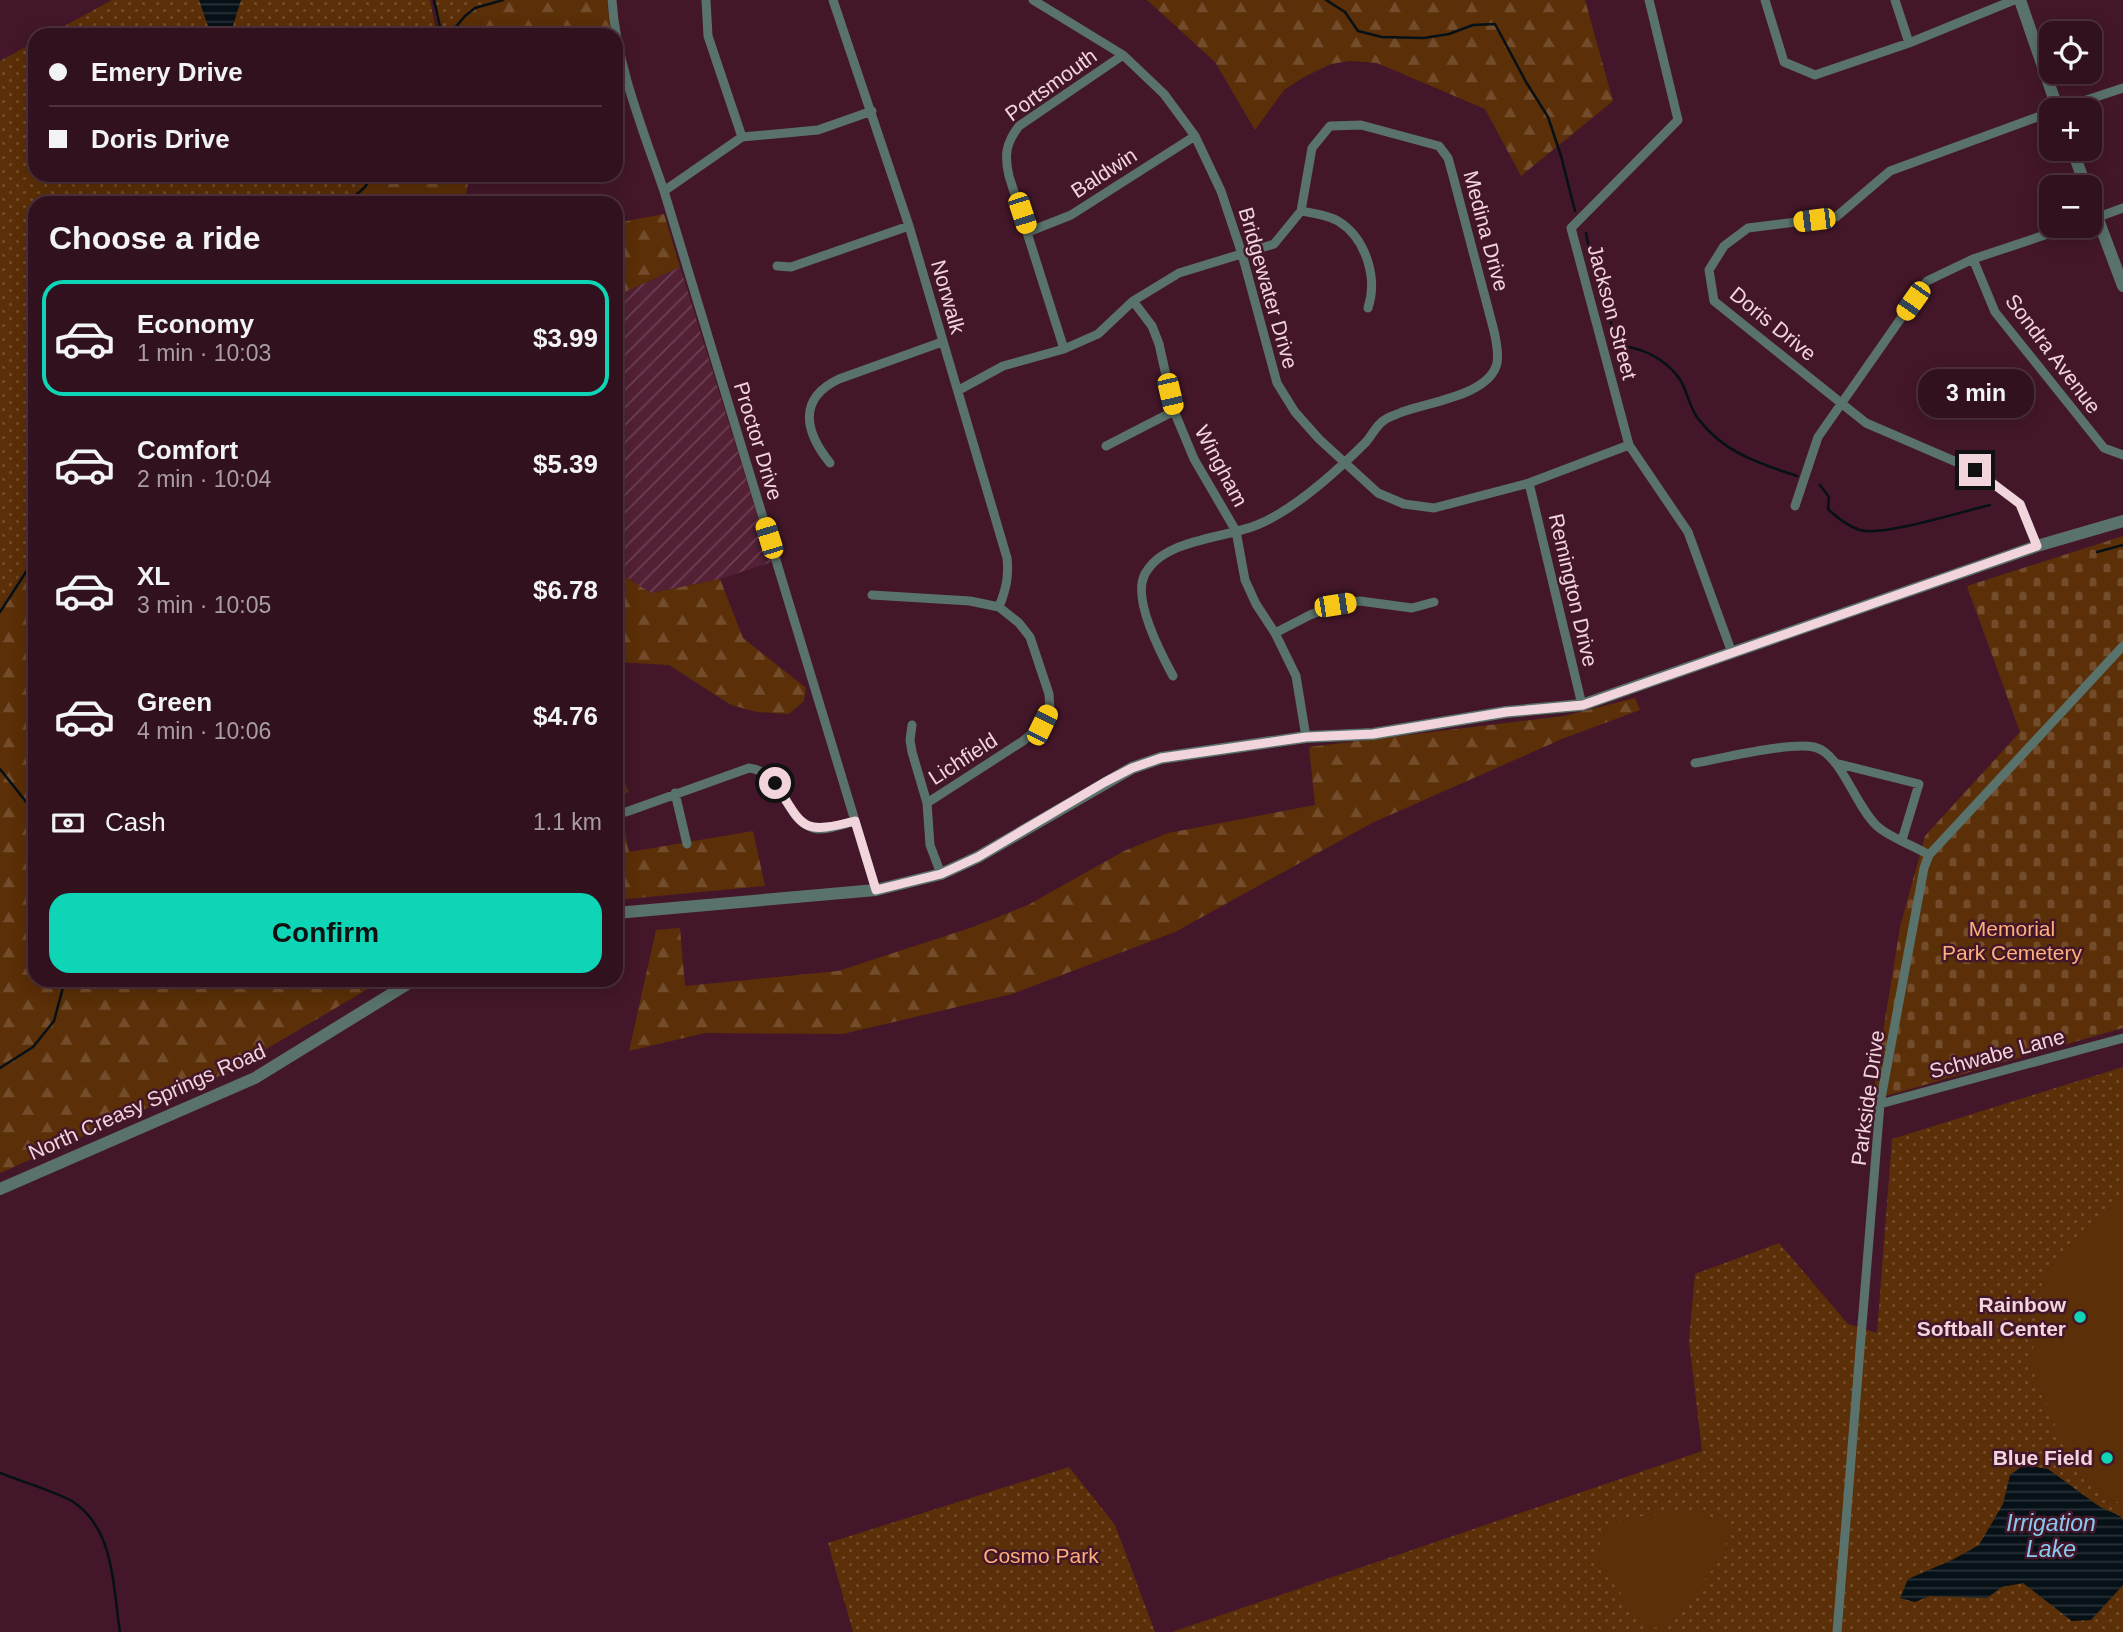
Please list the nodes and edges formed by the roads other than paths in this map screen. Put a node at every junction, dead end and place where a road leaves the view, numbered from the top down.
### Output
1 (611, 0) edge
2 (706, 0) edge
3 (833, 0) edge
4 (1033, 0) edge
5 (1649, 0) edge
6 (1765, 0) edge
7 (1895, 0) edge
8 (2014, 0) edge
9 (2020, 0) edge
10 (616, 28) edge
11 (1909, 43) junction
12 (1123, 55) junction
13 (623, 59) edge
14 (2123, 88) edge
15 (2053, 98) edge
16 (2093, 98) edge
17 (872, 111) junction
18 (2039, 116) edge
19 (1195, 135) junction
20 (742, 137) junction
21 (664, 191) junction
22 (2123, 208) edge
23 (1301, 211) junction
24 (2102, 215) edge
25 (909, 226) junction
26 (1028, 232) junction
27 (2039, 237) edge
28 (2102, 238) edge
29 (1242, 254) junction
30 (1973, 259) junction
31 (777, 266) dead end
32 (2123, 286) edge
33 (1132, 301) junction
34 (1368, 308) dead end
35 (942, 342) junction
36 (1063, 349) junction
37 (959, 390) junction
38 (1842, 401) junction
39 (1174, 411) junction
40 (1629, 444) junction
41 (1106, 446) dead end
42 (2123, 455) edge
43 (830, 463) dead end
44 (1345, 463) junction
45 (1529, 483) junction
46 (1796, 506) dead end
47 (2123, 521) edge
48 (1236, 531) junction
49 (2037, 546) junction
50 (872, 595) dead end
51 (1434, 602) dead end
52 (999, 607) junction
53 (1275, 633) junction
54 (2123, 646) edge
55 (1732, 653) junction
56 (1173, 676) dead end
57 (1583, 705) junction
58 (912, 725) dead end
59 (1306, 737) junction
60 (1695, 763) dead end
61 (1835, 763) junction
62 (675, 793) junction
63 (926, 803) junction
64 (626, 812) dead end
65 (855, 821) junction
66 (1902, 840) junction
67 (687, 844) dead end
68 (1929, 855) junction
69 (941, 874) junction
70 (876, 890) junction
71 (623, 912) edge
72 (403, 987) edge
73 (2123, 1038) edge
74 (1880, 1104) junction
75 (0, 1189) edge
76 (1837, 1632) edge

1 - 10 street, Proctor Drive
2 - 20 street
3 - 17 street, Norwalk
4 - 12 street, Bridgewater Drive
5 - 40 street, Jackson Street
6 - 11 street
7 - 11 street
8 - 11 street
9 - 15 street
12 - 19 street, Bridgewater Drive
12 - 26 street, Portsmouth
13 - 21 street, Proctor Drive
14 - 16 street
17 - 20 street
17 - 25 street, Norwalk
18 - 38 street, Doris Drive
19 - 26 street, Baldwin
19 - 29 street, Bridgewater Drive
20 - 21 street
21 - 65 street, Proctor Drive
22 - 24 street
23 - 29 street
23 - 34 street
23 - 44 street, Medina Drive
25 - 31 street
25 - 35 street, Norwalk
26 - 36 street, Portsmouth
27 - 30 street
28 - 32 street
29 - 33 street
29 - 44 street, Bridgewater Drive
30 - 38 street
30 - 42 street, Sondra Avenue
33 - 36 street
33 - 39 street, Wingham
35 - 37 street, Norwalk
35 - 43 street
36 - 37 street
37 - 52 street, Norwalk
38 - 46 street
38 - 49 street, Doris Drive
39 - 41 street
39 - 48 street, Wingham
40 - 45 street, Bridgewater Drive
40 - 55 street, Jackson Street
44 - 45 street, Bridgewater Drive
44 - 48 street
45 - 57 street, Remington Drive
47 - 49 street
48 - 53 street, Wingham
48 - 56 street
49 - 55 street
50 - 52 street
51 - 53 street
52 - 63 street, Lichfield
53 - 59 street, Wingham
54 - 68 street, Parkside Drive
55 - 57 street
57 - 59 street
58 - 63 street
59 - 69 street
60 - 61 street
61 - 66 street
61 - 66 street
62 - 64 street
62 - 65 street
62 - 67 street
63 - 69 street
65 - 70 street, Proctor Drive
66 - 68 street
68 - 74 street, Parkside Drive
69 - 70 street
70 - 71 street
72 - 75 street, North Creasy Springs Road
73 - 74 street, Schwabe Lane
74 - 76 street, Parkside Drive

